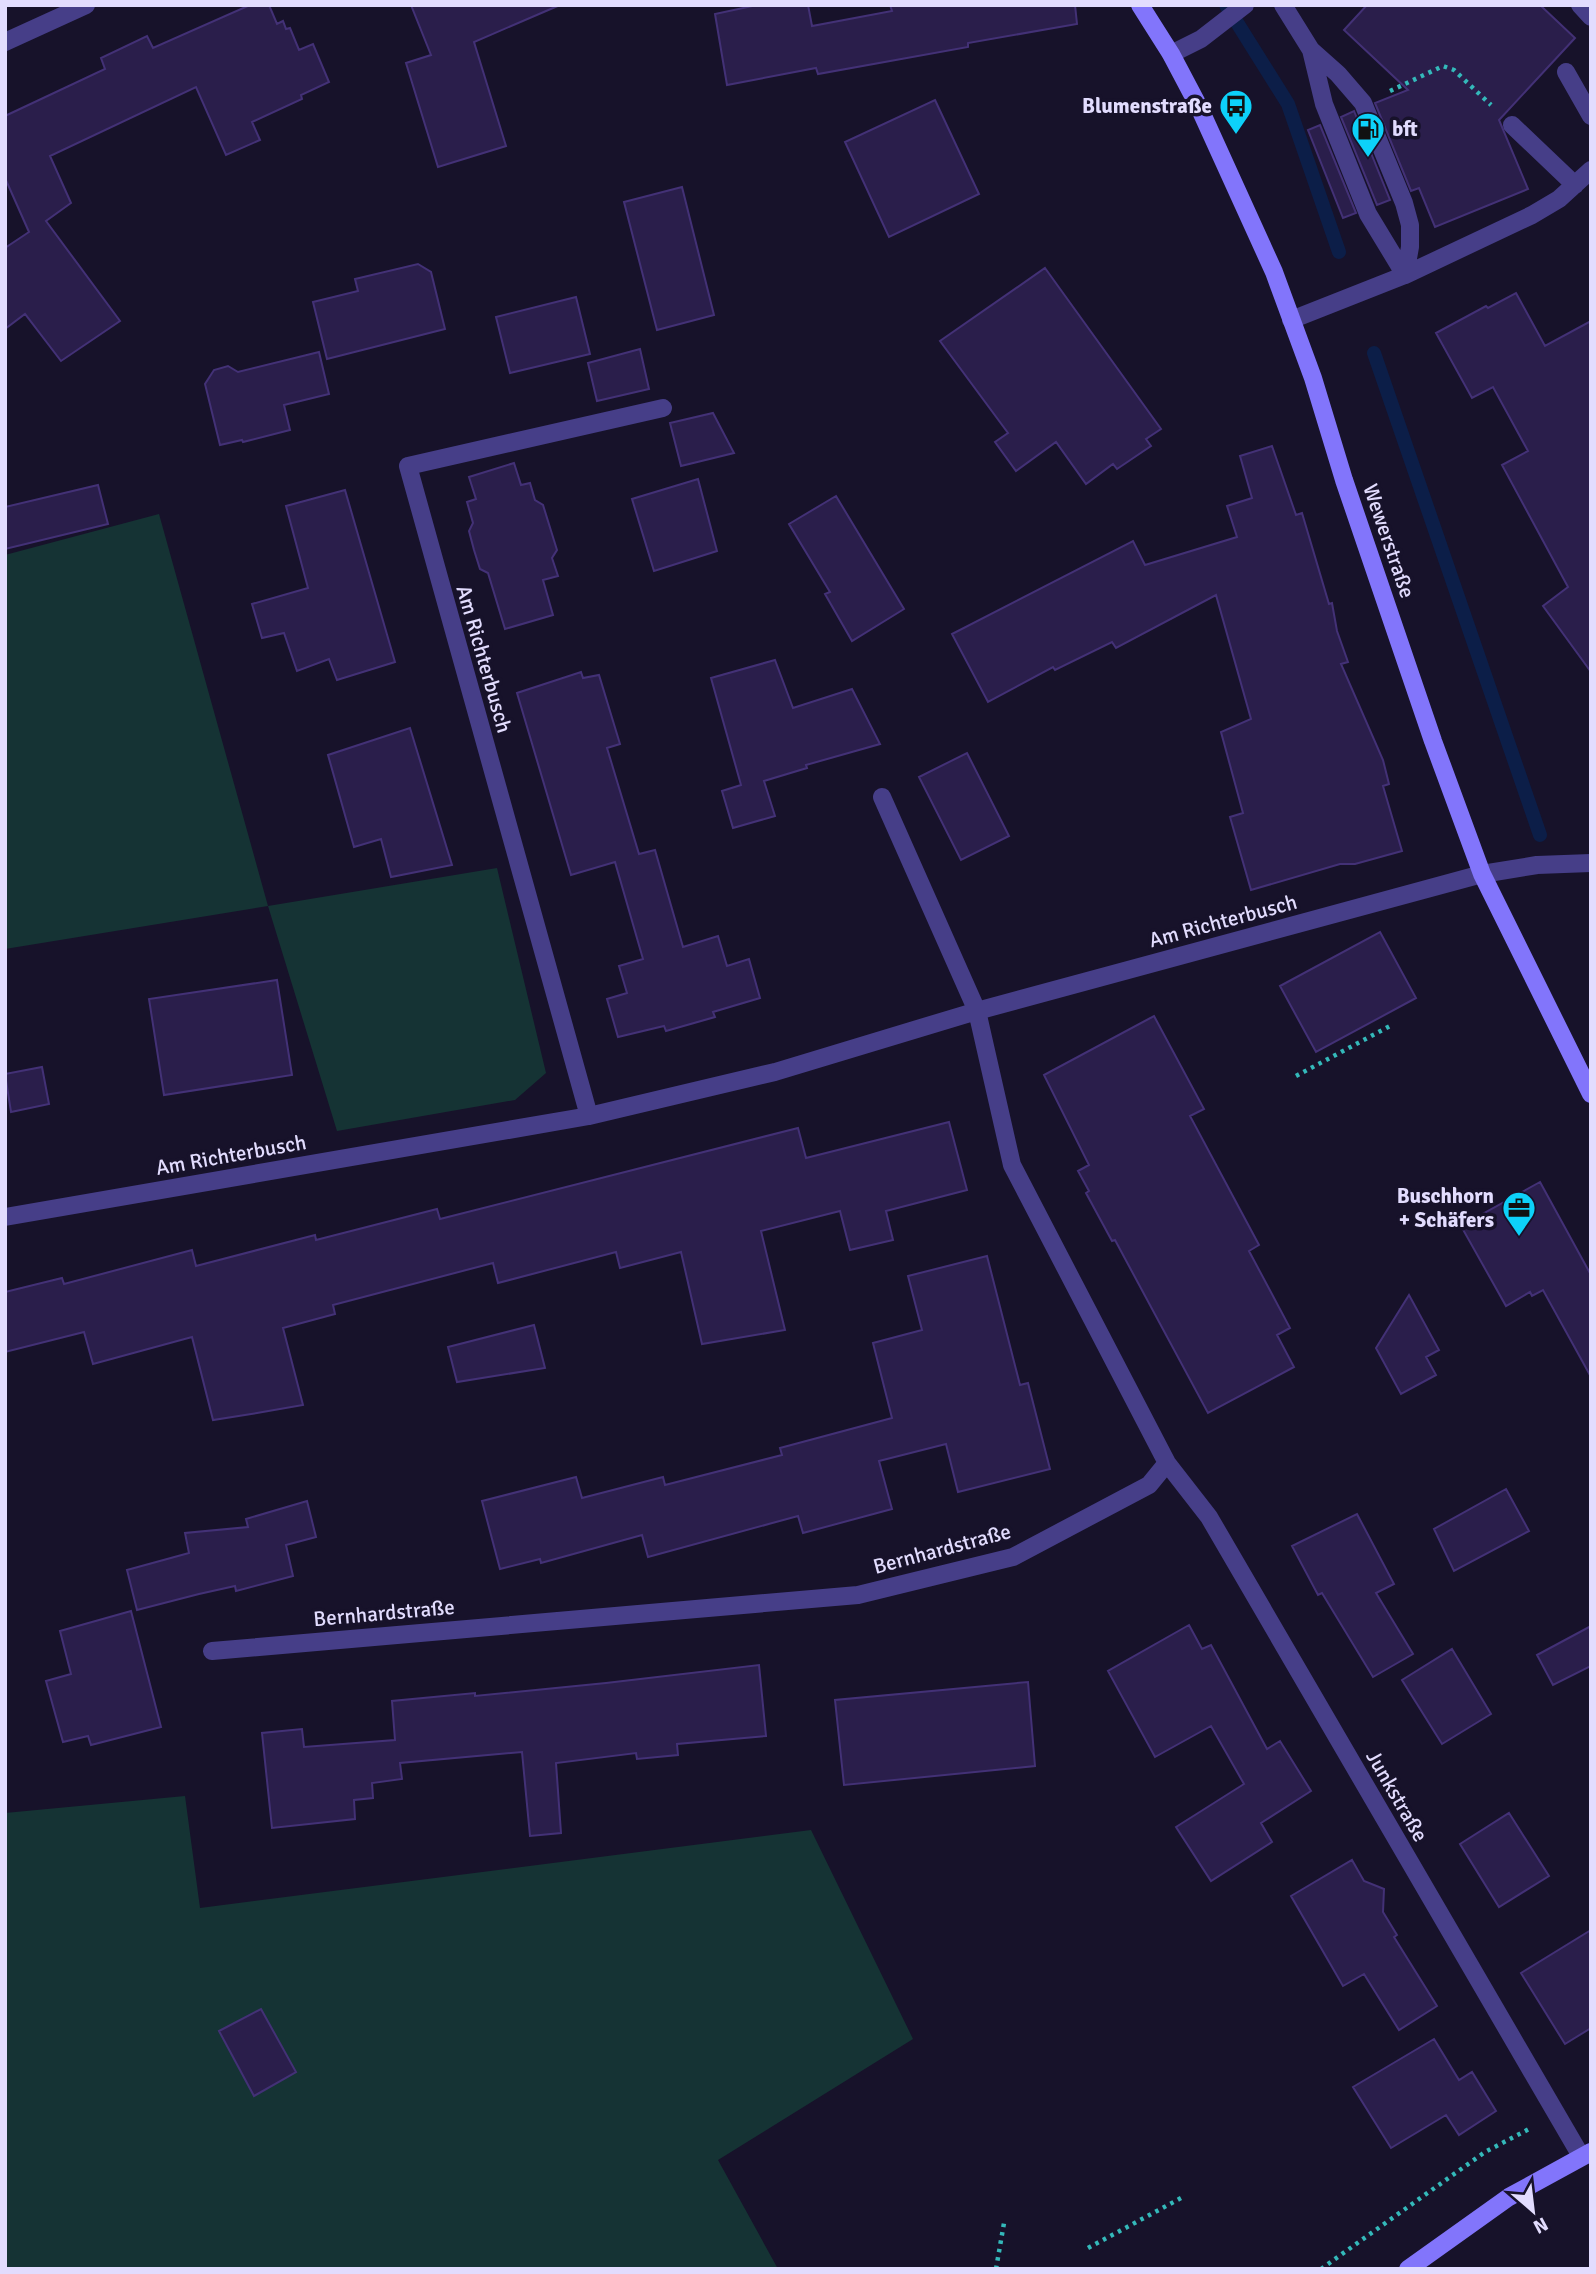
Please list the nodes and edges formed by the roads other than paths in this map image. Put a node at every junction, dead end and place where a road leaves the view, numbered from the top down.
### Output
1 (86, 5) edge
2 (1140, 5) edge
3 (1283, 5) edge
4 (1580, 5) edge
5 (1243, 7) edge
6 (1591, 17) edge
7 (5, 42) edge
8 (1311, 50) junction
9 (1171, 54) junction
10 (1566, 72) dead end
11 (1591, 116) edge
12 (1512, 124) road end
13 (1591, 170) edge
14 (1575, 185) junction
15 (1405, 275) junction
16 (1292, 320) junction
17 (663, 408) dead end
18 (882, 797) dead end
19 (1591, 863) edge
20 (1482, 874) junction
21 (977, 1011) junction
22 (1591, 1094) edge
23 (589, 1116) junction
24 (5, 1217) edge
25 (1167, 1463) junction
26 (212, 1651) dead end
27 (1586, 2154) edge
28 (1408, 2269) edge

1 - 7 street
2 - 9 main road, Wewerstraße
3 - 8 street
4 - 6 street
5 - 9 street
8 - 15 street
8 - 15 street
9 - 16 main road, Wewerstraße
10 - 11 street
12 - 14 street
13 - 14 street
14 - 15 street
15 - 16 street
16 - 20 main road, Wewerstraße
17 - 23 street, Am Richterbusch
18 - 21 street
19 - 20 street
20 - 21 street, Am Richterbusch
20 - 22 main road, Wewerstraße
21 - 23 street, Am Richterbusch
21 - 25 street
23 - 24 street, Am Richterbusch
25 - 26 street, Bernhardstraße
25 - 27 street, Junkstraße
27 - 28 main road

